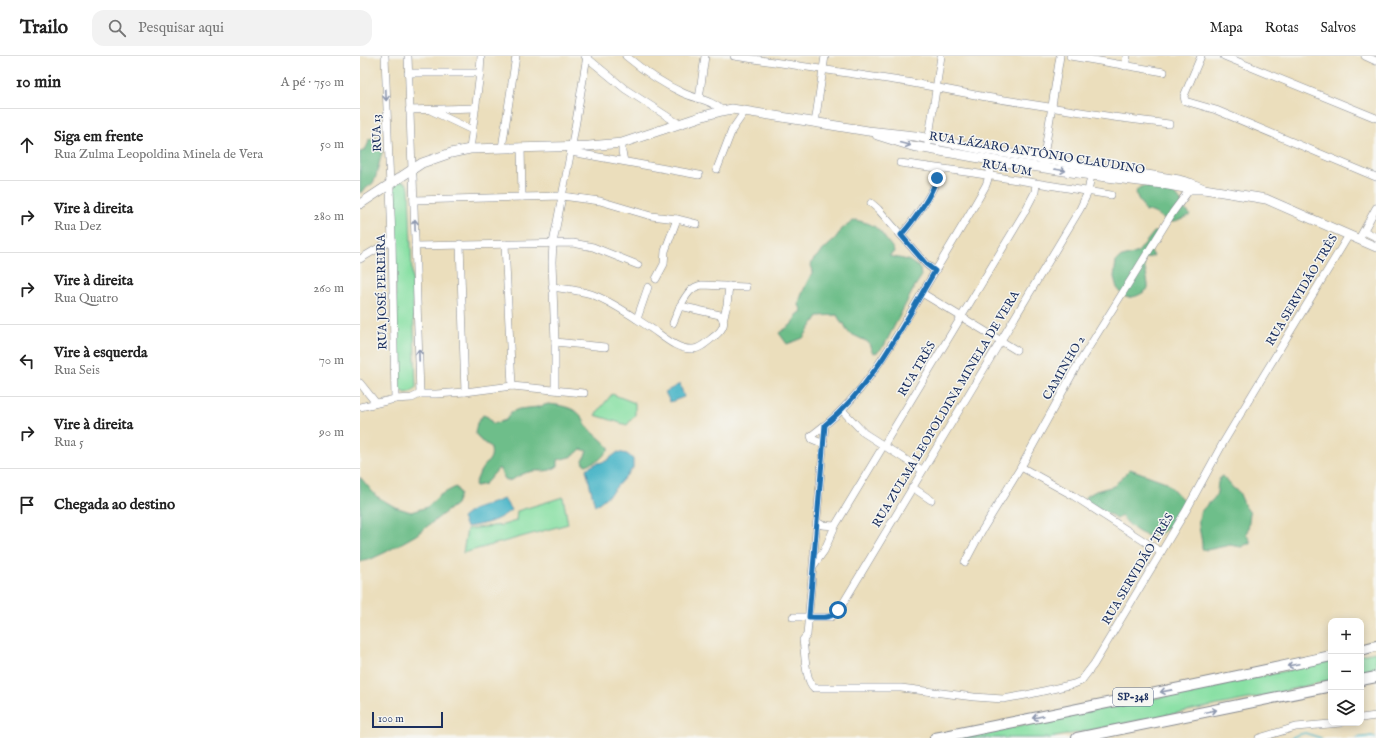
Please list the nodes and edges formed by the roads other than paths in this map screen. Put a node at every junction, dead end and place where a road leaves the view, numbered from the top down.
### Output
1 (385, 56) edge
2 (408, 56) edge
3 (480, 56) edge
4 (516, 56) edge
5 (627, 56) edge
6 (705, 56) edge
7 (734, 56) edge
8 (825, 56) edge
9 (941, 56) edge
10 (1060, 56) edge
11 (1070, 56) edge
12 (1127, 56) edge
13 (1201, 56) edge
14 (1224, 56) edge
15 (1365, 56) edge
16 (586, 57) edge
17 (1376, 61) edge
18 (1126, 66) junction
19 (823, 70) junction
20 (480, 72) junction
21 (1164, 72) dead end
22 (408, 73) junction
23 (937, 88) junction
24 (699, 99) junction
25 (1052, 106) junction
26 (475, 108) junction
27 (429, 109) junction
28 (409, 110) junction
29 (722, 110) junction
30 (745, 111) junction
31 (1376, 118) edge
32 (815, 123) junction
33 (679, 124) junction
34 (1169, 124) dead end
35 (472, 130) junction
36 (622, 143) junction
37 (928, 144) junction
38 (521, 147) junction
39 (502, 148) junction
40 (470, 149) junction
41 (571, 149) junction
42 (991, 160) junction
43 (624, 161) junction
44 (900, 163) dead end
45 (1043, 163) junction
46 (717, 169) dead end
47 (938, 169) junction
48 (412, 170) junction
49 (699, 175) dead end
50 (1091, 175) junction
51 (989, 176) junction
52 (1376, 177) edge
53 (390, 184) junction
54 (1036, 184) junction
55 (1190, 189) junction
56 (1204, 189) junction
57 (1088, 192) junction
58 (1111, 195) dead end
59 (562, 196) junction
60 (522, 198) junction
61 (414, 200) junction
62 (871, 203) dead end
63 (360, 204) edge
64 (1376, 208) edge
65 (677, 219) junction
66 (697, 224) dead end
67 (901, 235) junction
68 (1348, 235) junction
69 (1361, 235) junction
70 (1376, 237) edge
71 (392, 240) junction
72 (553, 243) junction
73 (460, 244) junction
74 (505, 244) junction
75 (415, 246) junction
76 (1376, 247) edge
77 (360, 259) edge
78 (638, 265) dead end
79 (935, 271) junction
80 (656, 279) dead end
81 (729, 286) junction
82 (648, 287) dead end
83 (746, 287) dead end
84 (552, 288) junction
85 (922, 293) junction
86 (680, 306) junction
87 (961, 316) junction
88 (637, 319) junction
89 (723, 320) junction
90 (673, 323) dead end
91 (1000, 340) junction
92 (555, 342) junction
93 (605, 347) dead end
94 (1016, 350) dead end
95 (360, 383) edge
96 (512, 386) junction
97 (554, 389) junction
98 (465, 392) junction
99 (420, 394) junction
100 (584, 394) dead end
101 (395, 399) junction
102 (376, 403) junction
103 (360, 406) edge
104 (842, 410) junction
105 (825, 425) junction
106 (824, 444) junction
107 (883, 446) junction
108 (1021, 467) junction
109 (922, 470) junction
110 (912, 488) junction
111 (931, 500) dead end
112 (817, 522) junction
113 (835, 526) junction
114 (815, 543) junction
115 (827, 544) junction
116 (1161, 552) junction
117 (965, 562) dead end
118 (813, 565) junction
119 (793, 617) dead end
120 (809, 617) junction
121 (1376, 646) edge
122 (1364, 649) edge
123 (1328, 657) edge
124 (1376, 677) edge
125 (1364, 679) edge
126 (1328, 687) edge
127 (1376, 716) edge
128 (1364, 718) edge
129 (1328, 724) edge
130 (935, 738) edge
131 (1077, 738) edge
132 (1259, 738) edge

1 -> 53 street, RUA 13
2 - 22 street
3 - 20 street
4 - 39 street
5 - 24 street
6 - 24 street
7 - 19 street
8 - 19 street
9 - 23 street
10 - 25 street
11 - 18 street
12 - 18 street
13 - 52 street
14 - 31 street
15 - 17 street
16 - 33 street
16 - 41 street
18 - 21 street
19 - 23 street
19 - 32 street
20 - 22 street
20 - 26 street
22 - 28 street
23 - 25 street
23 - 37 street
24 - 29 street
25 - 34 street
25 - 45 street
26 - 27 street
26 - 35 street
27 - 28 street
27 - 35 street
28 - 48 street
29 - 30 main road, RUA LÁZARO ANTÔNIO CLAUDINO
29 - 33 main road, RUA LÁZARO ANTÔNIO CLAUDINO
30 - 32 main road, RUA LÁZARO ANTÔNIO CLAUDINO
30 - 46 street
32 - 37 main road, RUA LÁZARO ANTÔNIO CLAUDINO
33 - 36 main road, RUA LÁZARO ANTÔNIO CLAUDINO
35 - 40 street
36 - 41 main road, RUA LÁZARO ANTÔNIO CLAUDINO
36 - 43 street
37 - 42 main road, RUA LÁZARO ANTÔNIO CLAUDINO
37 - 45 main road, RUA LÁZARO ANTÔNIO CLAUDINO
38 - 39 main road, RUA LÁZARO ANTÔNIO CLAUDINO
38 - 41 main road, RUA LÁZARO ANTÔNIO CLAUDINO
38 - 60 street
39 - 40 main road, RUA LÁZARO ANTÔNIO CLAUDINO
40 - 48 main road, RUA LÁZARO ANTÔNIO CLAUDINO
41 - 43 street
41 - 59 street
42 - 45 main road, RUA LÁZARO ANTÔNIO CLAUDINO
42 - 51 street
43 - 49 street
44 - 47 street, RUA UM
45 -> 50 main road, RUA LÁZARO ANTÔNIO CLAUDINO
45 - 56 main road, RUA LÁZARO ANTÔNIO CLAUDINO
47 - 51 street, RUA UM
47 - 67 street
48 - 53 main road, RUA LÁZARO ANTÔNIO CLAUDINO
48 - 61 street
50 - 55 main road, RUA LÁZARO ANTÔNIO CLAUDINO
50 - 57 street, RUA ZULMA LEOPOLDINA MINELA DE VERA
51 - 54 street, RUA UM
51 - 79 street
53 - 63 main road, RUA LÁZARO ANTÔNIO CLAUDINO
53 - 71 street, RUA JOSÉ PEREIRA
54 - 57 street, RUA UM
54 - 87 street, RUA TRÊS
55 - 56 main road, RUA LÁZARO ANTÔNIO CLAUDINO
55 - 108 street, CAMINHO 2
56 - 68 main road, RUA LÁZARO ANTÔNIO CLAUDINO
57 - 58 street, RUA UM
57 - 91 street, RUA ZULMA LEOPOLDINA MINELA DE VERA
59 - 60 street
59 - 65 street
59 - 72 street
60 - 61 street
75 -> 61 street
62 - 67 street
64 - 69 street
65 - 66 street
65 - 80 street
67 - 79 street
68 - 69 main road, RUA LÁZARO ANTÔNIO CLAUDINO
68 - 116 street, RUA SERVIDÃO TRÊS
69 - 70 street
69 - 76 main road, RUA LÁZARO ANTÔNIO CLAUDINO
71 - 77 street
71 - 101 street, RUA JOSÉ PEREIRA
72 - 74 street
72 - 78 street
72 - 84 street
73 - 74 street
73 - 75 street
73 - 98 street
74 - 96 street
99 -> 75 street
79 - 85 street
81 - 83 street
81 - 86 street
81 - 89 street
82 - 88 street
84 - 88 street
84 - 92 street
85 - 87 street
85 - 104 street
86 - 89 street
86 - 90 street
87 - 91 street
87 - 107 street, RUA TRÊS
88 - 89 street
91 - 94 street
91 - 109 street, RUA ZULMA LEOPOLDINA MINELA DE VERA
92 - 93 street
92 - 97 street
95 - 102 street
96 - 97 street
96 - 98 street
97 - 100 street
98 - 99 street
99 - 101 street
101 - 102 street
102 - 103 street
104 - 105 street
104 - 107 street
105 - 106 street
105 - 106 street
106 - 112 street
107 - 109 street
107 - 113 street, RUA TRÊS
108 - 116 street
108 - 117 street, CAMINHO 2
109 - 110 street, RUA ZULMA LEOPOLDINA MINELA DE VERA
110 - 111 street
110 - 120 street, RUA ZULMA LEOPOLDINA MINELA DE VERA
112 - 113 street
112 - 114 street
113 - 115 street, RUA TRÊS
114 - 115 street
114 - 118 street
115 - 118 street, RUA TRÊS
116 - 120 street, RUA SERVIDÃO TRÊS
118 - 120 street
119 - 120 street, RUA ZULMA LEOPOLDINA MINELA DE VERA
121 - 122 highway
123 -> 130 highway, SP-348
124 - 125 highway
131 -> 126 highway, SP-348
127 - 128 street
129 - 132 street

